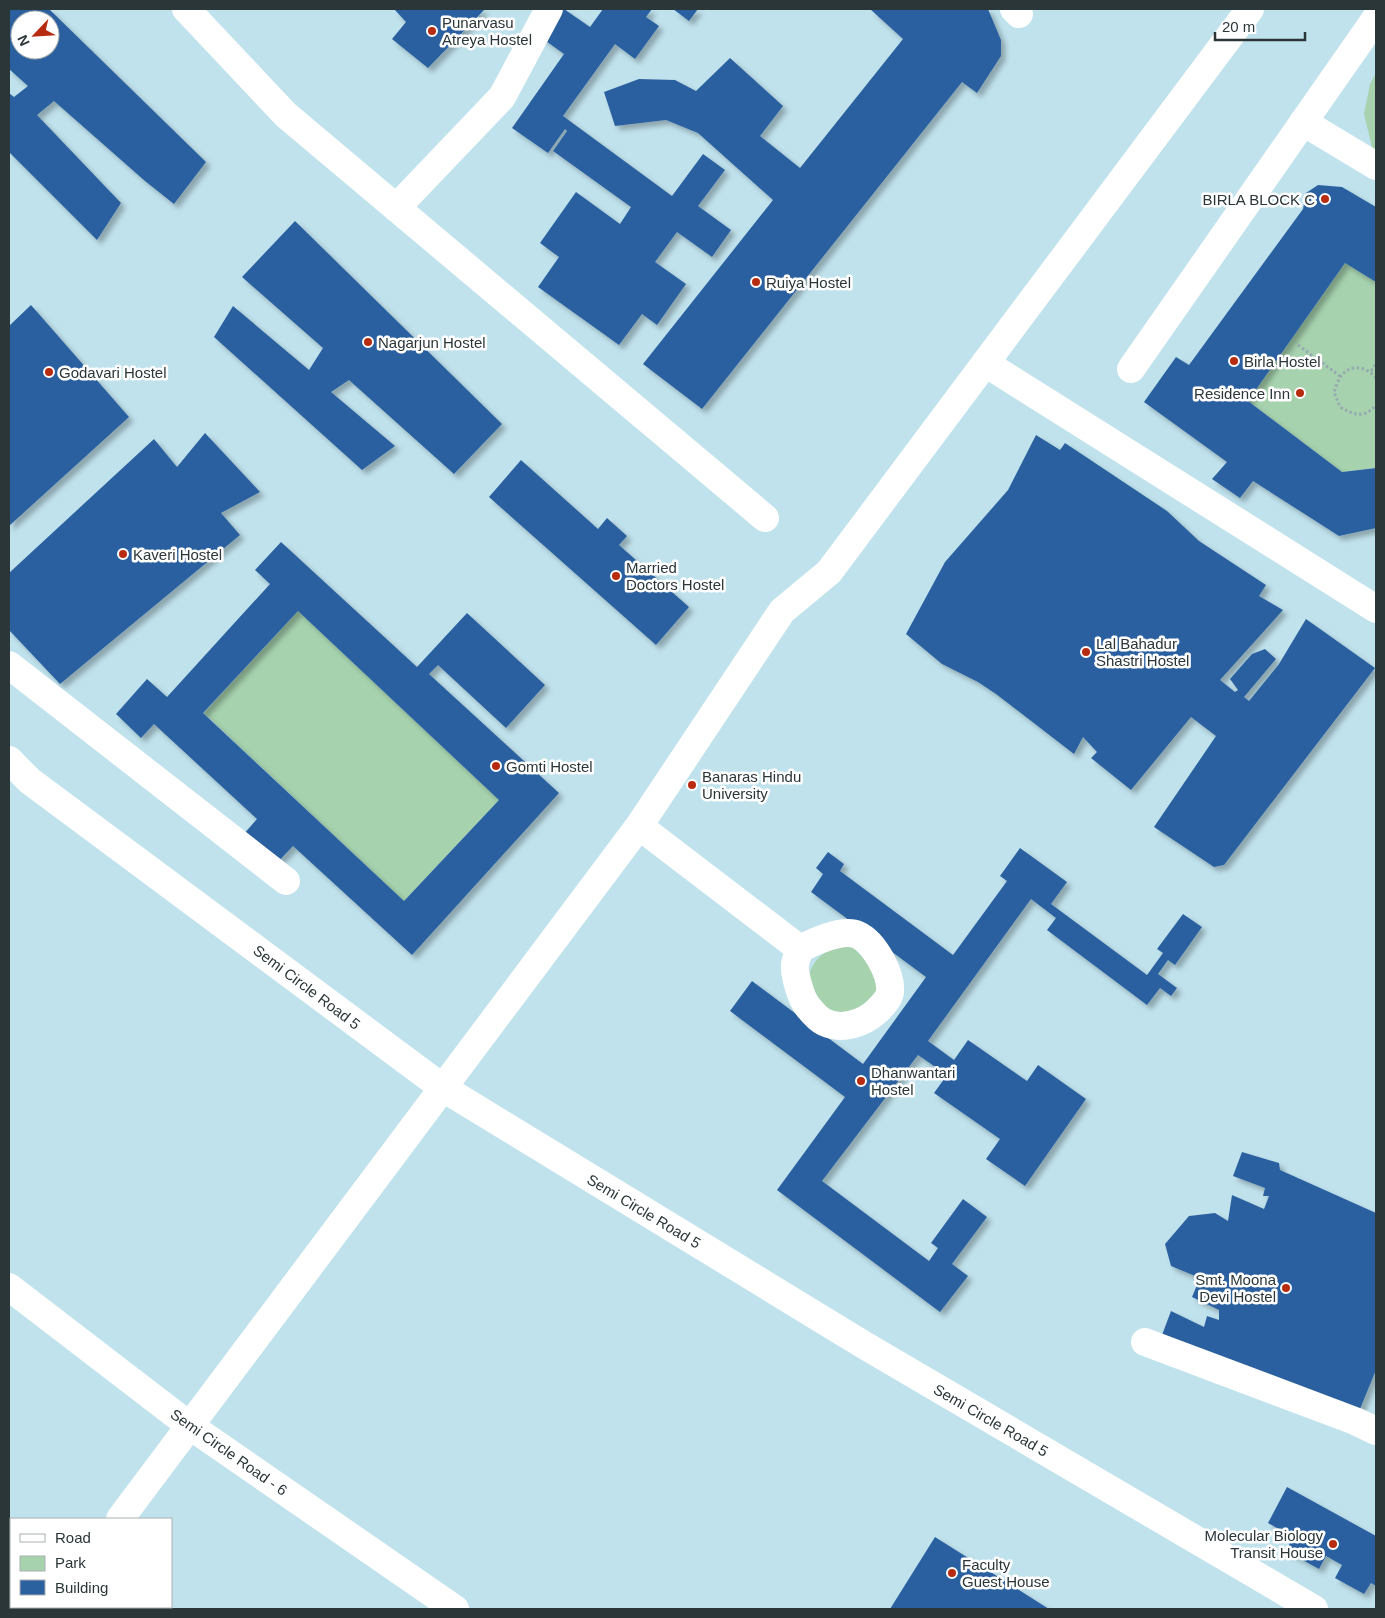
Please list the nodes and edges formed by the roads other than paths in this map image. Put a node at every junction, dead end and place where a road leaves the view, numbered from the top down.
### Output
1 (186, 9) edge
2 (549, 9) edge
3 (1250, 9) edge
4 (1376, 18) edge
5 (1303, 122) junction
6 (1376, 166) edge
7 (396, 208) junction
8 (985, 363) junction
9 (1132, 369) dead end
10 (765, 518) dead end
11 (1376, 609) edge
12 (9, 665) edge
13 (9, 760) edge
14 (639, 826) junction
15 (286, 881) dead end
16 (800, 949) dead end
17 (443, 1088) junction
18 (9, 1287) edge
19 (1144, 1342) dead end
20 (190, 1426) junction
21 (1376, 1431) edge
22 (121, 1518) edge
23 (455, 1609) edge
24 (1314, 1609) edge

1 - 7 street
2 - 7 street
3 - 8 street
4 - 5 street
5 - 6 street
5 - 9 street
7 - 10 street
8 - 11 street
8 - 14 street
12 - 15 street
13 - 17 street, Semi Circle Road 5
14 - 16 street
14 - 17 street
17 - 20 street
17 - 24 street, Semi Circle Road 5
18 - 20 street, Semi Circle Road - 6
19 - 21 street
20 - 22 street
20 - 23 street, Semi Circle Road - 6

